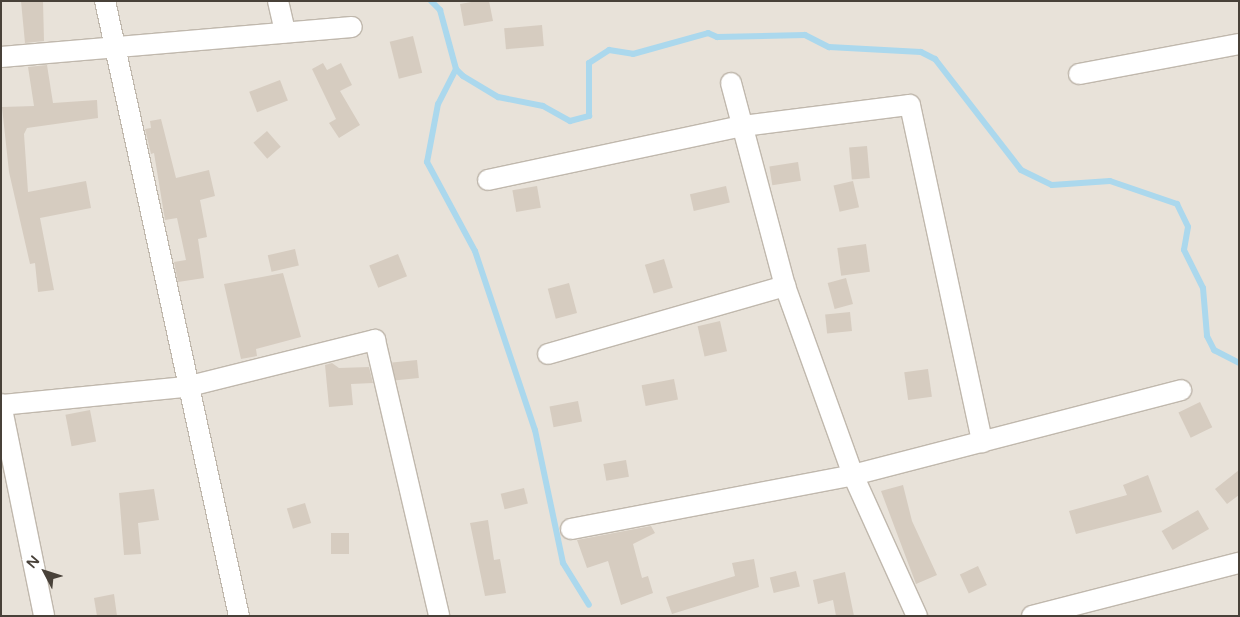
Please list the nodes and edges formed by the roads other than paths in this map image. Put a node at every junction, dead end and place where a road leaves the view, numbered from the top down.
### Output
1 (105, 1) edge
2 (278, 1) edge
3 (352, 27) dead end
4 (285, 32) junction
5 (1239, 44) edge
6 (114, 46) junction
7 (1, 57) edge
8 (1079, 74) dead end
9 (731, 83) dead end
10 (743, 126) junction
11 (488, 180) dead end
12 (785, 286) junction
13 (548, 354) dead end
14 (186, 387) junction
15 (1181, 390) dead end
16 (1, 405) edge
17 (982, 442) junction
18 (853, 475) junction
19 (571, 529) dead end
20 (1239, 563) edge
21 (44, 616) edge
22 (239, 616) edge
23 (439, 616) edge
24 (917, 616) edge
25 (1032, 616) edge

1 - 6 street
2 - 4 street
3 - 4 street
4 - 6 street
5 - 8 street
6 - 7 street
6 - 14 street
9 - 10 street
10 - 11 street
10 - 12 street
10 - 17 street
12 - 13 street
12 - 18 street
14 - 16 street
14 - 22 street
14 - 23 street
15 - 17 street
16 - 21 street
17 - 18 street
18 - 19 street
18 - 24 street
20 - 25 street

